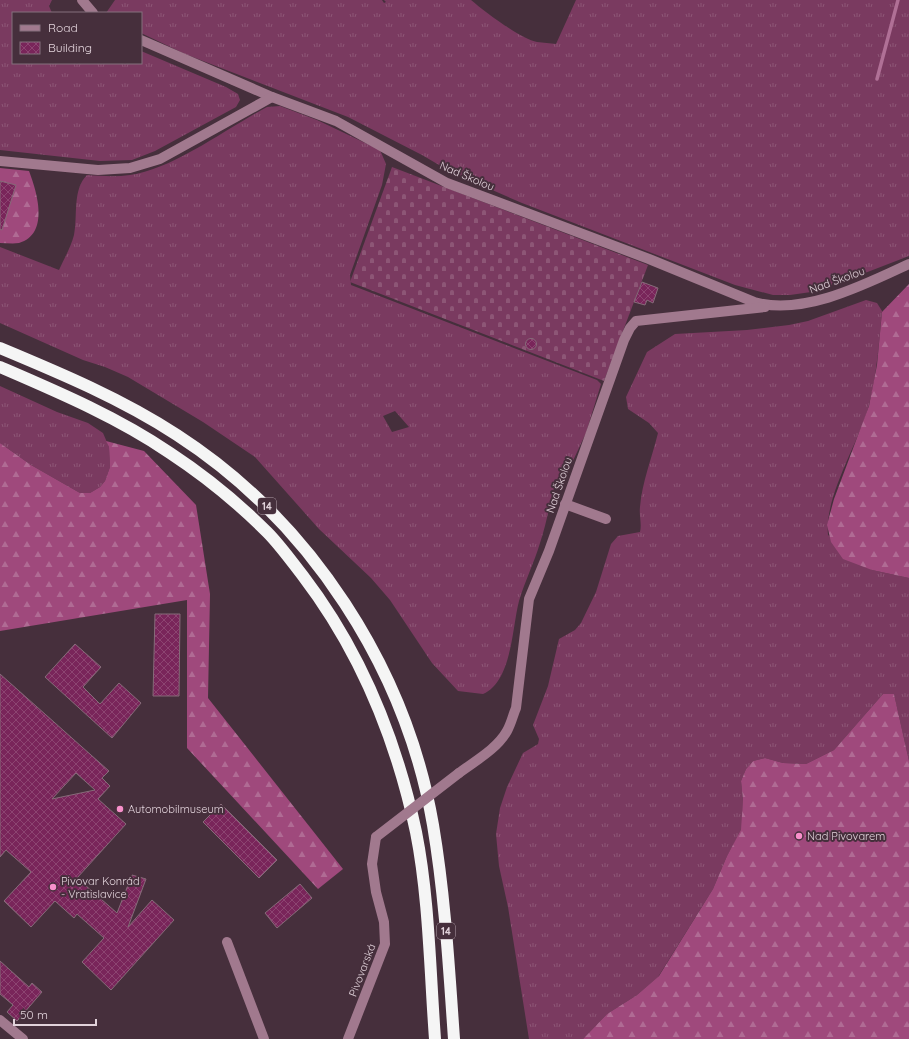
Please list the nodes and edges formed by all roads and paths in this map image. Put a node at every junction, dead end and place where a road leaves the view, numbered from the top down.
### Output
1 (82, 0) edge
2 (92, 12) edge
3 (142, 40) edge
4 (272, 97) junction
5 (0, 161) edge
6 (909, 264) edge
7 (769, 306) junction
8 (0, 348) edge
9 (0, 367) edge
10 (565, 504) junction
11 (606, 519) dead end
12 (376, 837) joint
13 (227, 942) dead end
14 (0, 1020) edge
15 (23, 1039) edge
16 (264, 1039) edge
17 (348, 1039) edge
18 (435, 1039) edge
19 (454, 1039) edge

1 - 2 street
3 - 4 street, Nad Školou
4 - 5 street
4 - 7 street, Nad Školou
6 - 7 street, Nad Školou
7 - 10 street, Nad Školou
8 - 19 highway, 14
9 - 18 highway, 14
10 - 11 street
10 - 12 street, Nad Školou, bridge
12 - 17 street, Pivovarská
13 - 16 street
14 - 15 street

